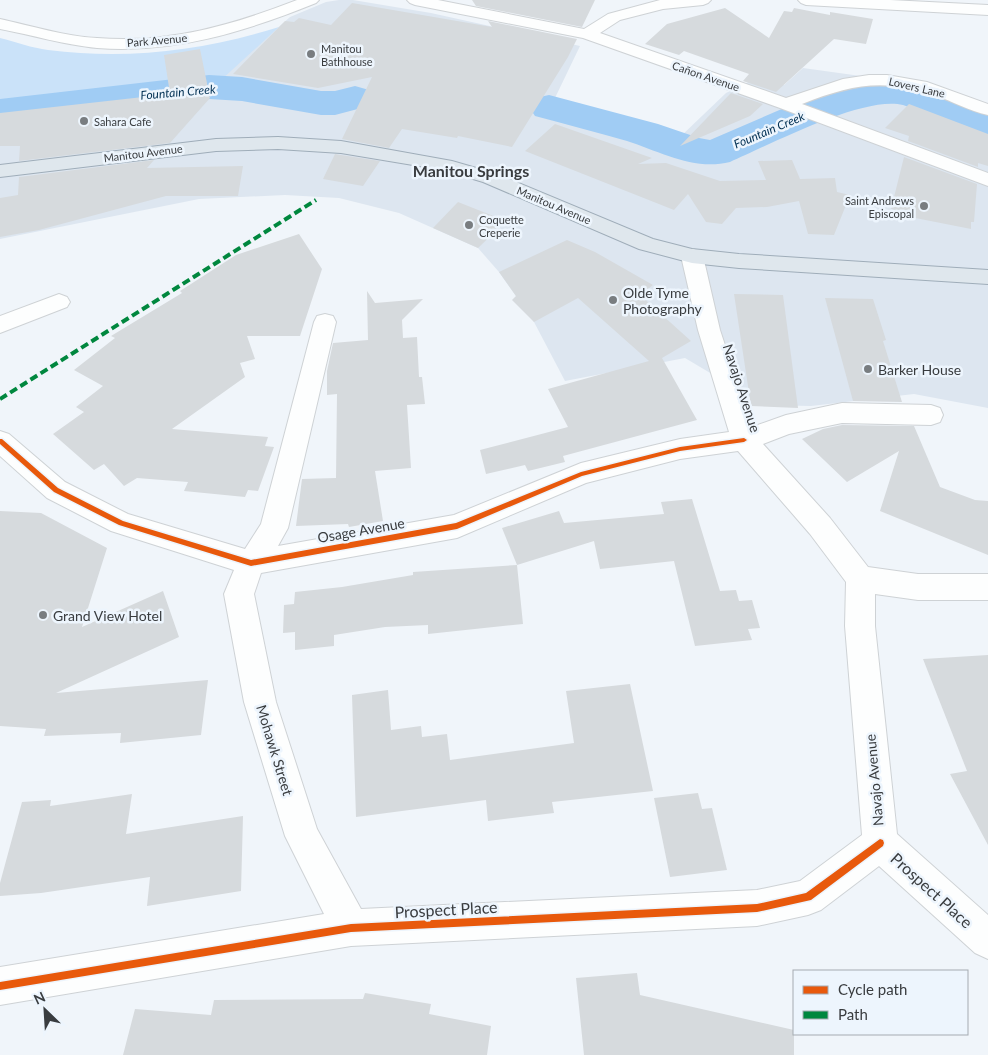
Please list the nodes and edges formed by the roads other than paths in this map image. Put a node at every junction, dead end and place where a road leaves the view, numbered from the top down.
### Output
1 (310, 0) edge
2 (415, 0) edge
3 (703, 0) edge
4 (806, 0) edge
5 (464, 5) edge
6 (988, 10) edge
7 (0, 24) edge
8 (587, 34) junction
9 (791, 106) junction
10 (988, 110) edge
11 (0, 171) edge
12 (988, 180) edge
13 (692, 256) junction
14 (988, 277) edge
15 (59, 302) dead end
16 (326, 322) dead end
17 (0, 325) edge
18 (931, 415) dead end
19 (744, 440) junction
20 (0, 441) edge
21 (251, 563) junction
22 (860, 579) junction
23 (988, 587) edge
24 (880, 843) junction
25 (350, 928) junction
26 (988, 940) edge
27 (0, 986) edge

1 - 7 street, Park Avenue
2 - 5 street, Cañon Avenue
3 - 8 street
4 - 6 street
5 - 8 street, Cañon Avenue
8 - 9 street, Cañon Avenue
9 - 10 street, Lovers Lane
9 - 12 street, Cañon Avenue
11 - 13 main road, Manitou Avenue
13 - 14 main road, Manitou Avenue
13 - 19 street, Navajo Avenue
15 - 17 street
16 - 21 street, Mohawk Street
18 - 19 street, Osage Avenue
19 - 21 street, Osage Avenue
19 - 22 street, Navajo Avenue
20 - 21 street, Osage Avenue
21 - 25 street, Mohawk Street
22 - 23 street
22 - 24 street, Navajo Avenue
24 - 25 street, Prospect Place
24 - 26 street, Prospect Place
25 - 27 street, Prospect Place

